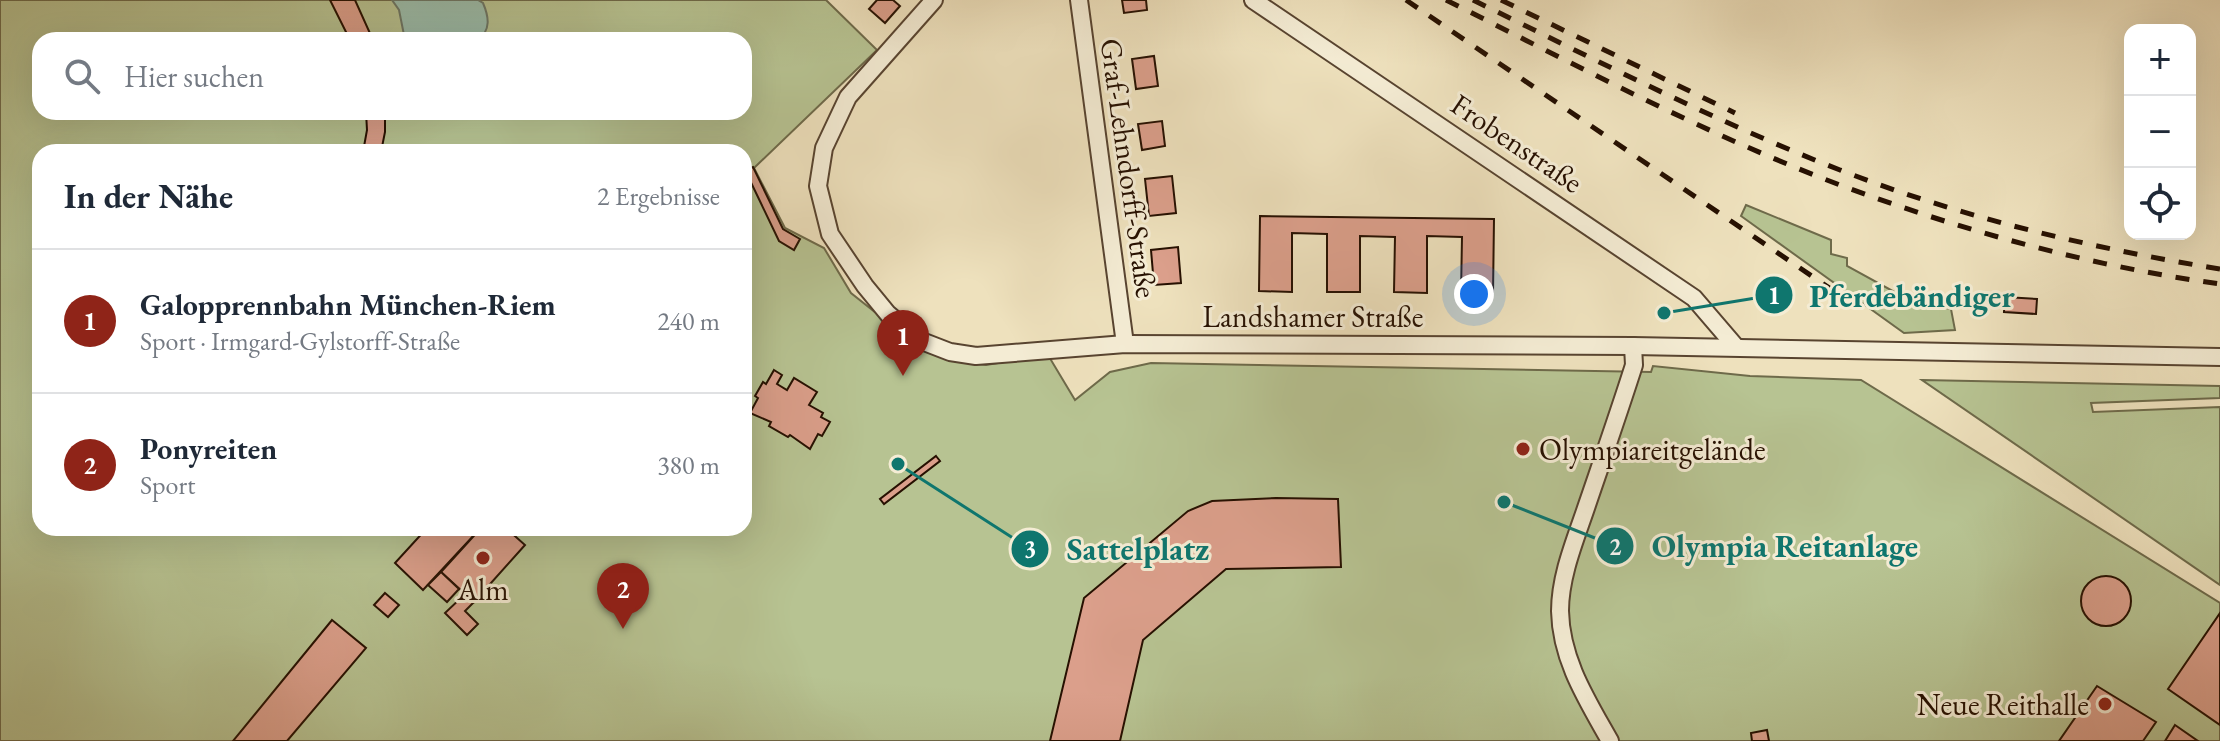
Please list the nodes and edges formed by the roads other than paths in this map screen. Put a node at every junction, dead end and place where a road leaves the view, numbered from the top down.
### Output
1 (934, 0) edge
2 (1079, 0) edge
3 (1253, 0) edge
4 (1125, 344) junction
5 (1633, 346) junction
6 (1736, 347) junction
7 (2220, 357) edge
8 (1610, 741) edge

1 - 4 street, Landshamer Straße
2 - 4 street, Graf-Lehndorff-Straße
3 - 6 street, Frobenstraße
4 - 5 street, Landshamer Straße
5 - 6 street, Landshamer Straße
5 - 8 street
6 - 7 street, Landshamer Straße

